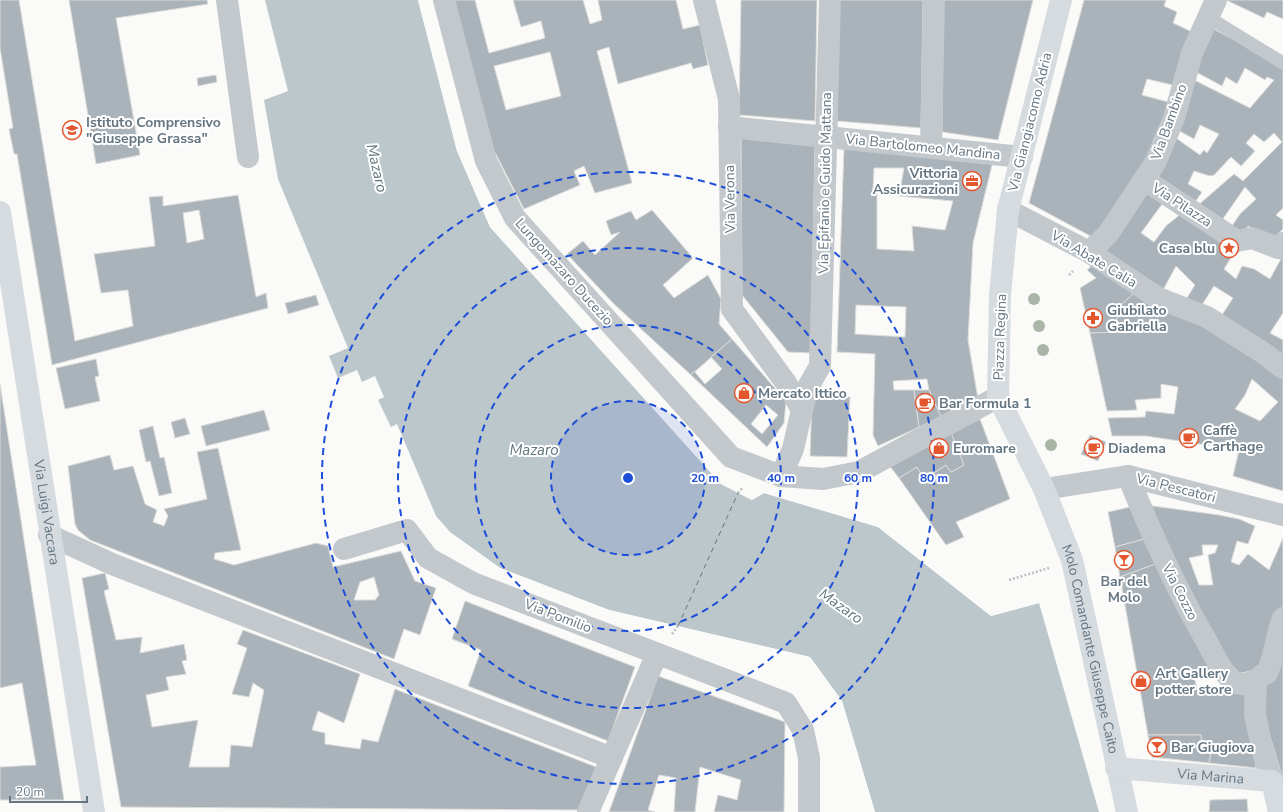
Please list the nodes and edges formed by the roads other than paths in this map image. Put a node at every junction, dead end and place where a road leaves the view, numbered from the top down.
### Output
1 (227, 0) edge
2 (444, 0) edge
3 (704, 0) edge
4 (830, 0) edge
5 (934, 0) edge
6 (1061, 0) edge
7 (1212, 8) edge
8 (1283, 63) edge
9 (729, 127) junction
10 (826, 137) junction
11 (931, 148) junction
12 (248, 157) dead end
13 (1022, 157) junction
14 (1144, 180) junction
15 (1008, 210) junction
16 (0, 212) edge
17 (1283, 243) edge
18 (1003, 246) joint
19 (1089, 252) junction
20 (1283, 368) edge
21 (998, 397) junction
22 (802, 410) junction
23 (781, 476) junction
24 (1128, 476) junction
25 (1044, 489) junction
26 (1283, 515) edge
27 (49, 536) junction
28 (344, 549) dead end
29 (1283, 618) edge
30 (657, 654) junction
31 (1256, 681) junction
32 (612, 758) junction
33 (1116, 768) junction
34 (1272, 781) junction
35 (94, 812) edge
36 (588, 812) edge
37 (809, 812) edge
38 (1127, 812) edge
39 (1279, 812) edge

1 - 12 street
2 - 23 street, Lungomazaro Ducezio
3 - 9 street, Via Verona
4 - 10 street, Via Epifanio e Guido Mattana
5 - 11 street
6 - 13 main road, Via Giangiacomo Adria
7 - 8 lane
7 - 14 street, Via Bambino
9 - 10 street, Via Bartolomeo Mandina
9 - 22 street, Via Verona
10 - 11 street, Via Bartolomeo Mandina
10 - 22 street, Via Epifanio e Guido Mattana
11 - 13 street, Via Bartolomeo Mandina
13 - 15 main road, Via Giangiacomo Adria
14 - 17 street, Via Pilazza
14 - 19 street, Via Bambino
15 - 18 main road, Via Giangiacomo Adria
15 - 19 street, Via Abate Calia
16 - 27 main road, Via Luigi Vaccara
18 - 21 main road, Piazza Regina
19 - 20 street, Via Abate Calia
21 - 23 street, Lungomazaro Ducezio
21 - 25 main road, Piazza Regina
22 - 23 street
24 - 25 street, Via Pescatori
24 - 26 street, Via Pescatori
24 - 31 street, Via Cozzo
25 - 33 main road, Molo Comandante Giuseppe Caito
27 - 32 street
27 - 35 main road, Via Luigi Vaccara
28 - 30 street, Via Pomilio
29 - 31 street
30 - 32 street
30 - 37 street, Via Pomilio
31 - 34 street
32 - 36 street
33 - 34 main road, Via Marina
33 - 38 main road, Molo Comandante Giuseppe Caito
34 - 39 main road

